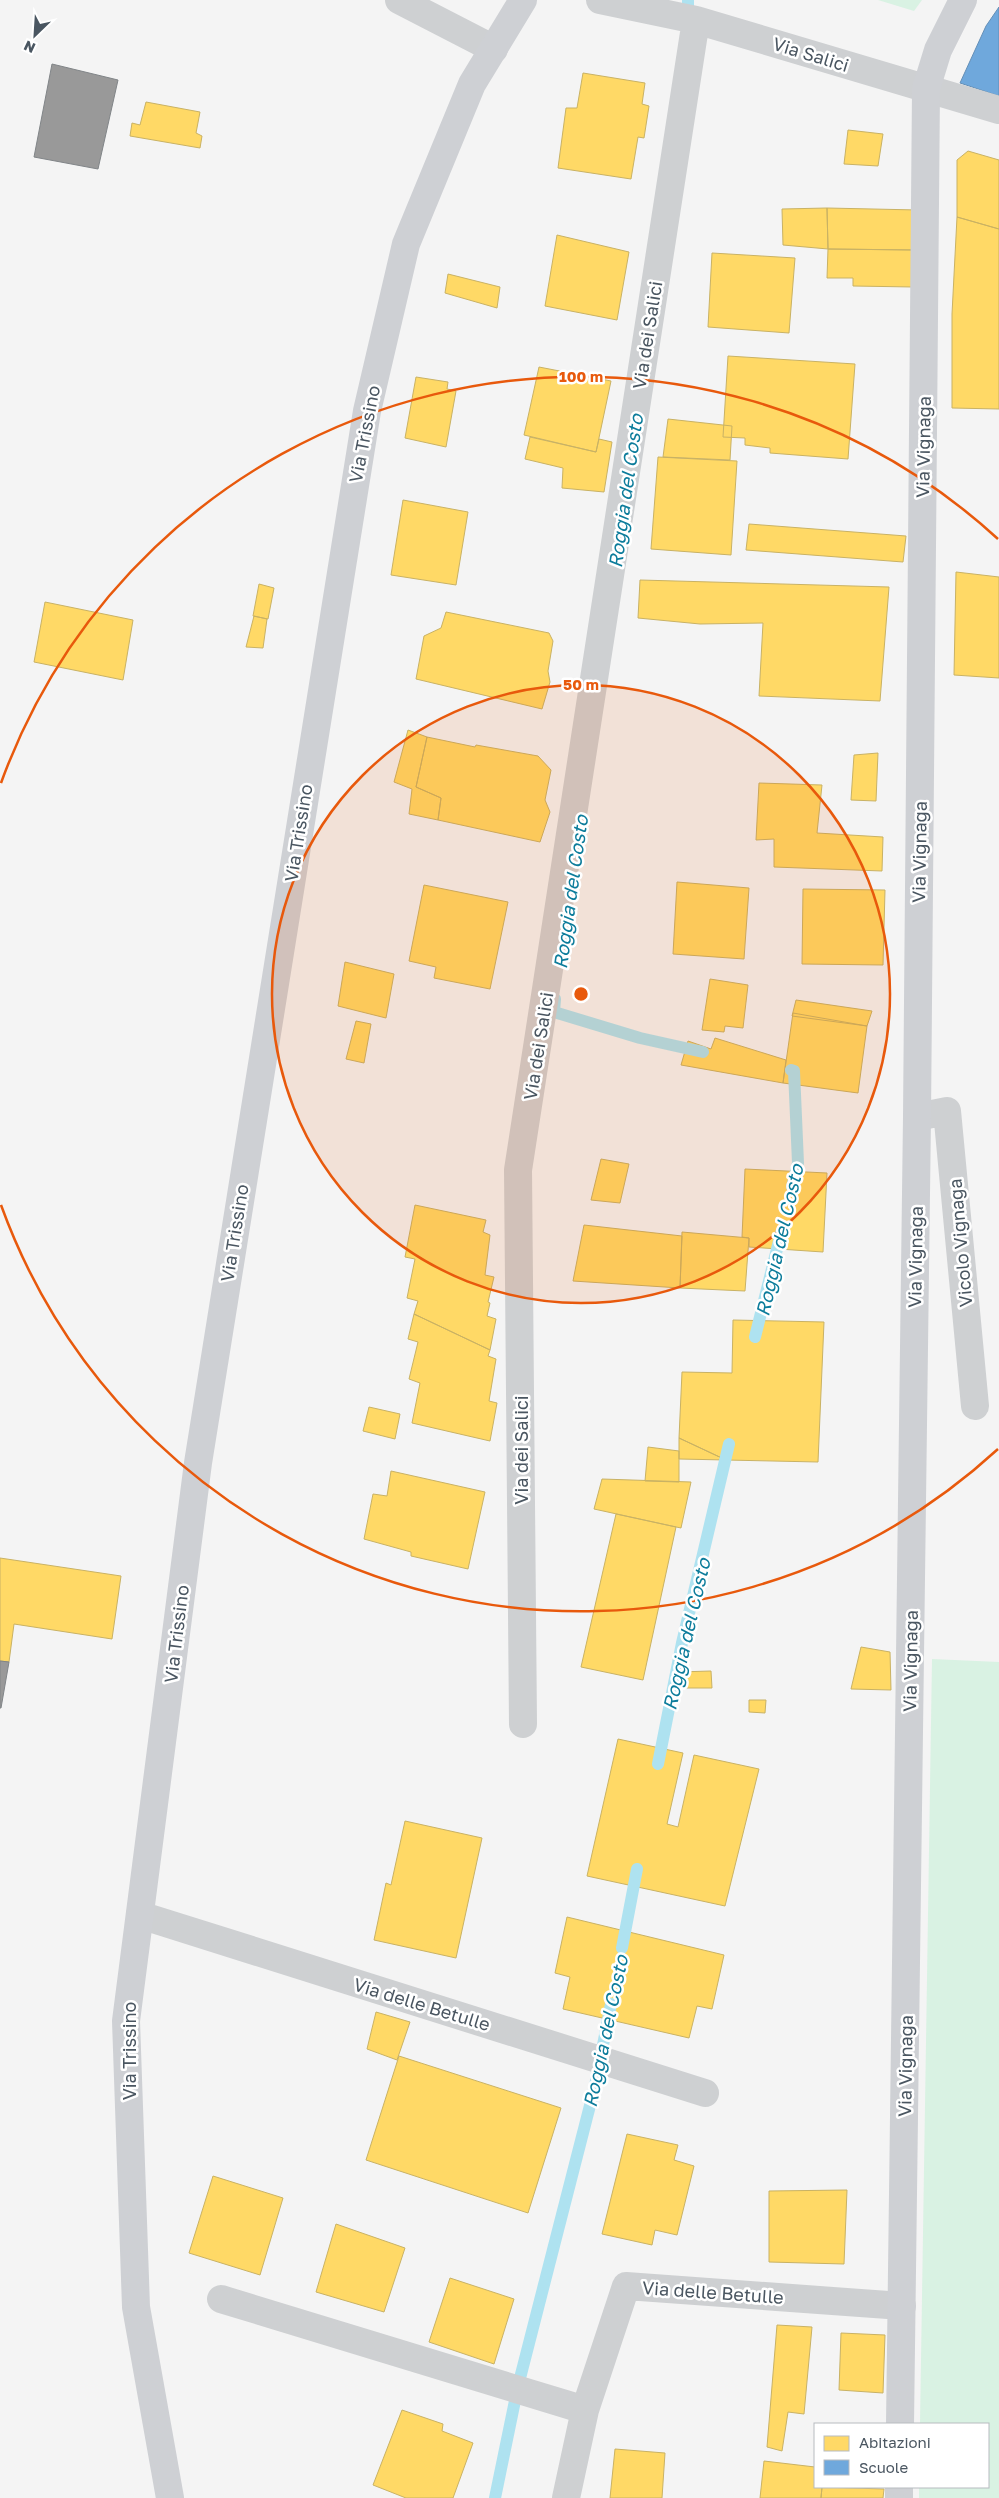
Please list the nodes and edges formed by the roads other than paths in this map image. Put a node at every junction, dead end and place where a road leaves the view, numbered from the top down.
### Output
1 (399, 0) edge
2 (523, 0) edge
3 (600, 0) edge
4 (963, 0) edge
5 (696, 20) junction
6 (494, 49) junction
7 (926, 89) junction
8 (999, 110) edge
9 (917, 1117) junction
10 (975, 1406) dead end
11 (522, 1724) dead end
12 (140, 1915) junction
13 (705, 2093) dead end
14 (221, 2299) dead end
15 (902, 2306) junction
16 (585, 2410) junction
17 (900, 2423) edge
18 (170, 2498) edge
19 (566, 2498) edge

1 - 6 street
2 - 6 main road, Via Trissino
3 - 5 street, Via Salici
4 - 7 main road, Via Vignaga
5 - 7 street, Via Salici
5 - 11 street, Via dei Salici
6 - 12 main road, Via Trissino
7 - 8 street, Via Salici
7 - 9 main road, Via Vignaga
9 - 10 street, Vicolo Vignaga
9 - 15 main road, Via Vignaga
12 - 13 street, Via delle Betulle
12 - 18 main road, Via Trissino
14 - 16 street
15 - 16 street, Via delle Betulle
15 - 17 main road, Via Vignaga
16 - 19 street, Via delle Betulle

